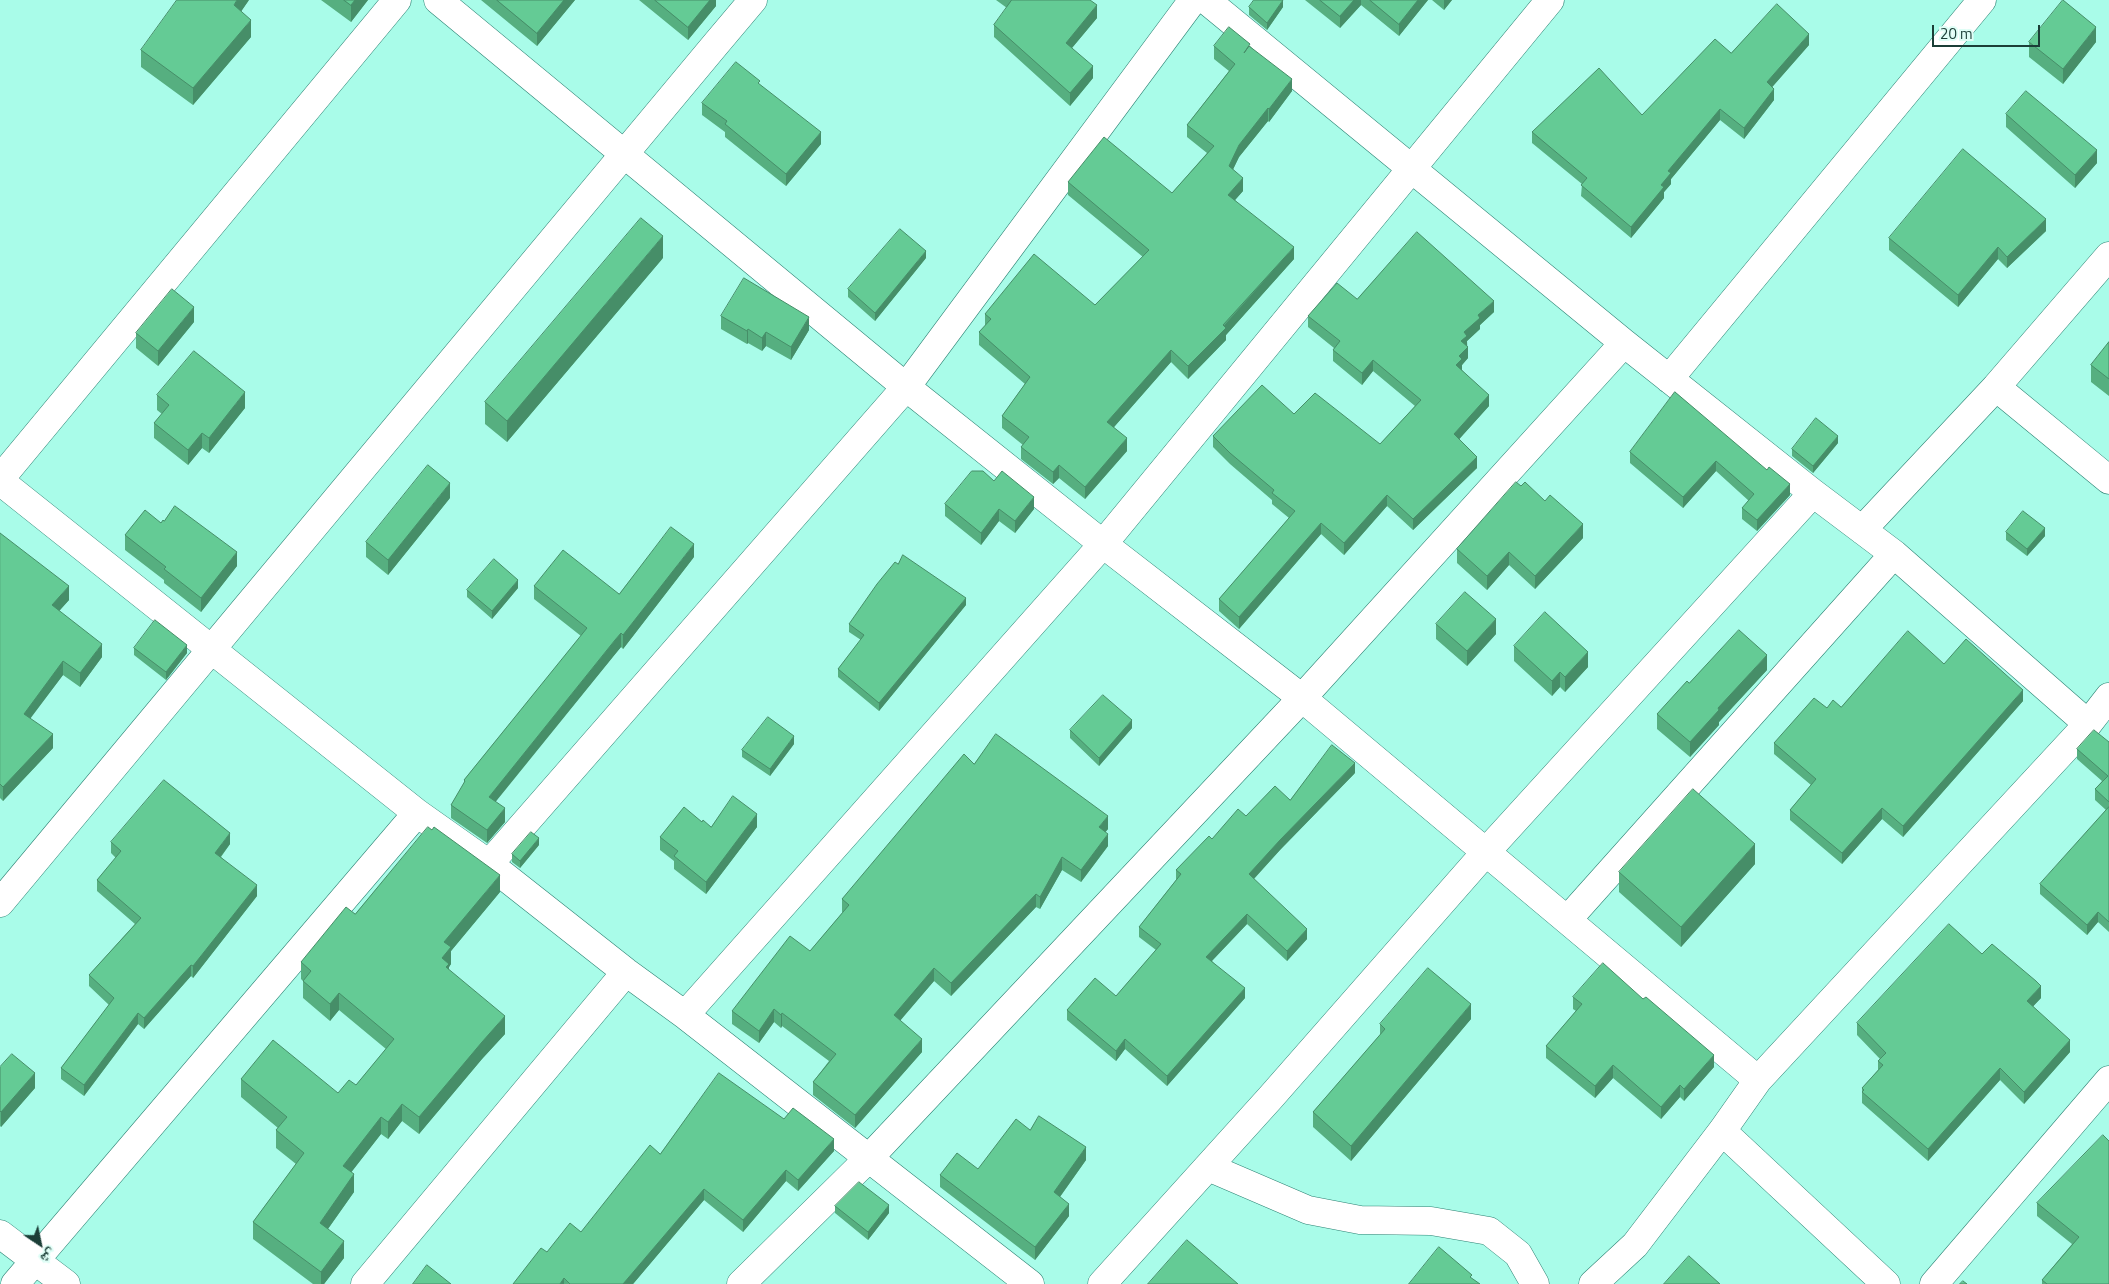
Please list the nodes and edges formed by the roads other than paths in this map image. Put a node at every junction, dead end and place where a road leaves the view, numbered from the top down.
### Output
1 (397, 0) edge
2 (438, 0) edge
3 (753, 0) edge
4 (1193, 0) edge
5 (1206, 0) edge
6 (1550, 0) edge
7 (1982, 0) edge
8 (623, 154) junction
9 (1409, 169) junction
10 (2109, 256) edge
11 (1624, 343) junction
12 (1669, 378) junction
13 (906, 387) junction
14 (1996, 387) junction
15 (0, 480) edge
16 (2109, 480) edge
17 (1813, 493) junction
18 (1862, 530) junction
19 (1103, 544) junction
20 (1894, 554) junction
21 (212, 652) junction
22 (2109, 697) edge
23 (1302, 698) junction
24 (2088, 724) junction
25 (417, 813) junction
26 (1485, 853) junction
27 (489, 864) junction
28 (0, 903) edge
29 (1568, 919) junction
30 (626, 972) junction
31 (685, 1015) junction
32 (1758, 1080) junction
33 (2109, 1080) edge
34 (1722, 1132) junction
35 (869, 1158) junction
36 (1208, 1167) junction
37 (0, 1234) edge
38 (36, 1260) junction
39 (15, 1284) edge
40 (66, 1284) edge
41 (365, 1284) edge
42 (741, 1284) edge
43 (1030, 1284) edge
44 (1102, 1284) edge
45 (1535, 1284) edge
46 (1593, 1284) edge
47 (1886, 1284) edge
48 (1934, 1284) edge

1 - 15 street
2 - 8 street
3 - 8 street
4 - 13 street
5 - 9 street
6 - 9 street
7 - 12 street
8 - 13 street
8 - 21 street
9 - 11 street
9 - 19 street
10 - 14 street
11 - 12 street
11 - 23 street
12 - 17 street
13 - 19 street
13 - 27 street
14 - 16 street
14 - 18 street
15 - 21 street
17 - 18 street
17 - 26 street
18 - 20 street
19 - 23 street
19 - 31 street
20 - 24 street
20 - 29 street
21 - 25 street
21 - 28 street
22 - 24 street
23 - 26 street
23 - 35 street
24 - 32 street
25 - 27 street
25 - 38 street
26 - 29 street
26 - 36 street
27 - 30 street
29 - 32 street
30 - 31 street
30 - 41 street
31 - 35 street
32 - 34 street
33 - 48 street
34 - 46 street
34 - 47 street
35 - 42 street
35 - 43 street
36 - 44 street
36 - 45 street
37 - 38 street
38 - 39 street
38 - 40 street

